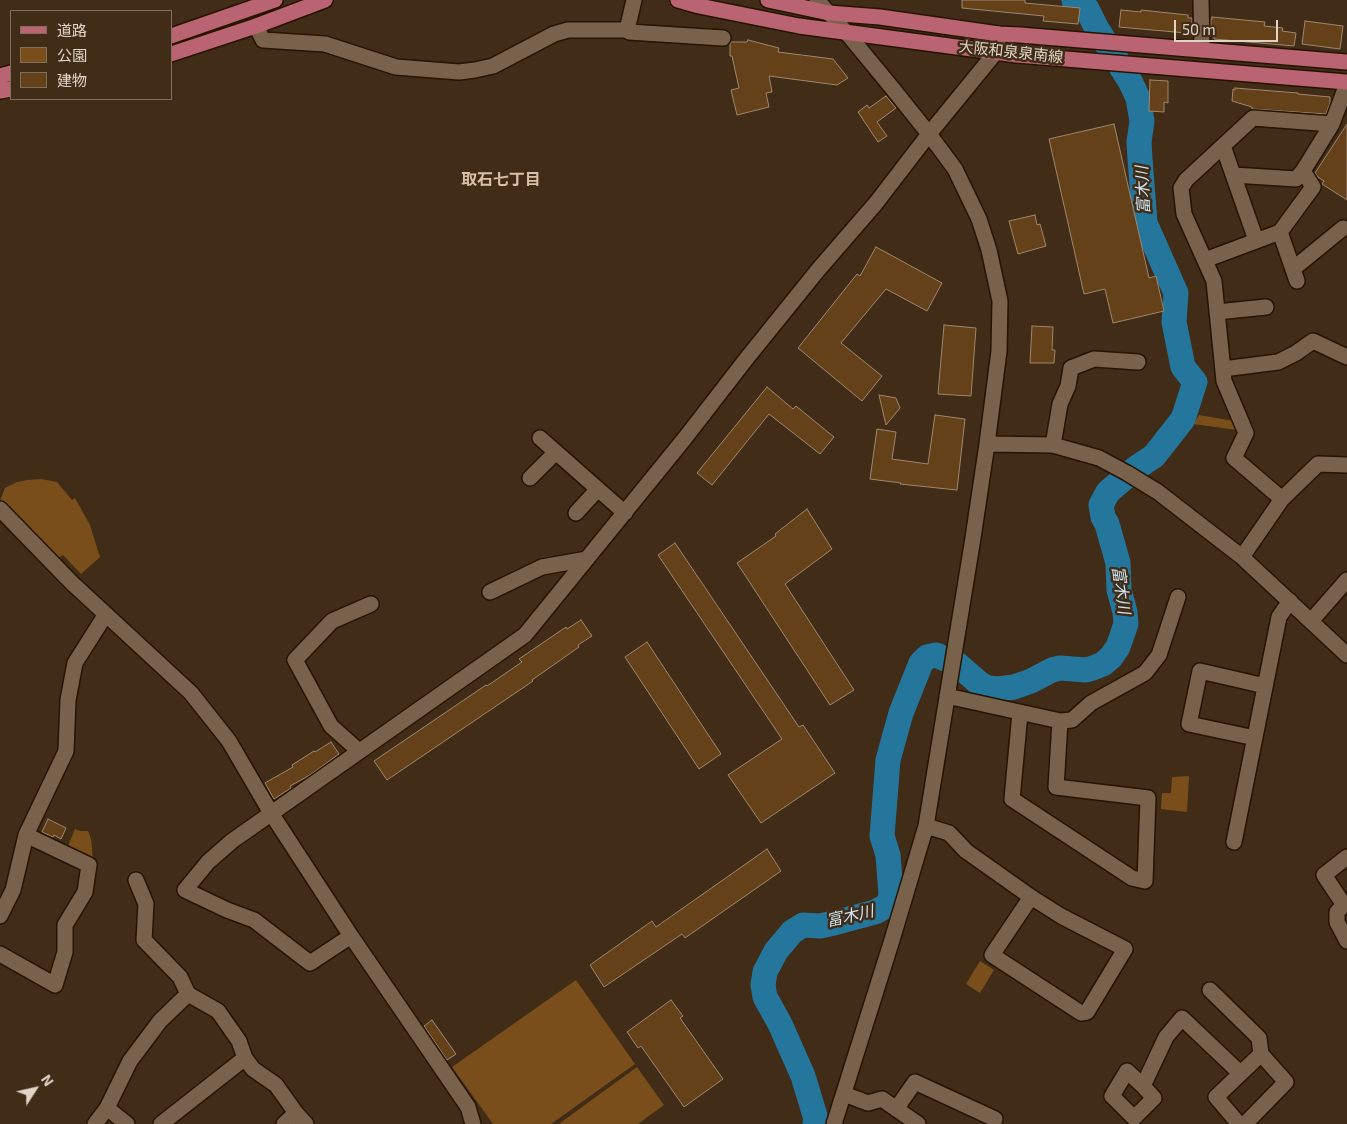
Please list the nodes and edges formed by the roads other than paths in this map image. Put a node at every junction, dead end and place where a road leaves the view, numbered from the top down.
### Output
1 (275, 0) edge
2 (325, 0) edge
3 (634, 0) edge
4 (678, 0) edge
5 (768, 0) edge
6 (817, 0) edge
7 (1201, 0) edge
8 (829, 13) junction
9 (256, 26) junction
10 (627, 30) junction
11 (846, 32) junction
12 (999, 34) junction
13 (172, 36) edge
14 (723, 38) dead end
15 (1202, 50) junction
16 (996, 52) junction
17 (172, 54) edge
18 (1347, 62) edge
19 (1347, 83) edge
20 (1332, 124) junction
21 (929, 134) junction
22 (1223, 146) junction
23 (1303, 171) junction
24 (1234, 175) junction
25 (1343, 228) dead end
26 (1280, 232) junction
27 (1256, 240) junction
28 (1205, 260) junction
29 (1266, 307) dead end
30 (1217, 312) junction
31 (1347, 357) edge
32 (1138, 362) dead end
33 (1223, 369) junction
34 (540, 438) dead end
35 (987, 444) junction
36 (1053, 445) junction
37 (556, 452) junction
38 (1347, 465) edge
39 (530, 478) dead end
40 (598, 489) junction
41 (1282, 499) junction
42 (0, 509) edge
43 (576, 512) dead end
44 (625, 513) junction
45 (1242, 558) junction
46 (587, 560) junction
47 (1347, 580) edge
48 (490, 592) dead end
49 (1178, 597) dead end
50 (1290, 601) junction
51 (371, 604) dead end
52 (106, 614) junction
53 (1310, 621) junction
54 (1347, 655) edge
55 (1265, 686) junction
56 (948, 696) junction
57 (1020, 713) junction
58 (1060, 721) junction
59 (1255, 738) junction
60 (360, 751) junction
61 (271, 813) junction
62 (926, 826) junction
63 (26, 835) junction
64 (1234, 842) dead end
65 (1347, 858) edge
66 (136, 880) dead end
67 (1031, 897) junction
68 (1346, 904) edge
69 (0, 916) edge
70 (351, 936) junction
71 (1347, 941) edge
72 (0, 954) edge
73 (1210, 990) dead end
74 (188, 994) junction
75 (1261, 1054) junction
76 (245, 1058) junction
77 (1240, 1073) junction
78 (1143, 1086) dead end
79 (844, 1094) junction
80 (107, 1108) junction
81 (896, 1109) junction
82 (301, 1119) edge
83 (985, 1119) edge
84 (96, 1124) edge
85 (127, 1124) edge
86 (162, 1124) edge
87 (284, 1124) edge
88 (473, 1124) edge
89 (834, 1124) edge
90 (918, 1124) edge
91 (1239, 1124) edge
92 (1245, 1124) edge

1 - 13 main road
2 - 9 main road
3 - 10 street
4 - 11 main road, 大阪和泉泉南線
5 - 8 main road, 大阪和泉泉南線
6 - 8 street
7 - 15 street
8 - 11 street
8 - 12 main road, 大阪和泉泉南線
9 - 10 street
9 - 17 main road
10 - 14 street
11 - 16 main road, 大阪和泉泉南線
11 - 21 street
12 - 15 main road, 大阪和泉泉南線
12 - 16 street
15 - 18 main road, 大阪和泉泉南線
16 - 19 main road, 大阪和泉泉南線
16 - 21 street
19 - 20 street
20 - 22 street
20 - 23 street
21 - 35 street
21 - 44 street
22 - 24 street
22 - 28 street
23 - 24 street
23 - 26 street
24 - 27 street
25 - 26 street
26 - 27 street
27 - 28 street
28 - 30 street
29 - 30 street
30 - 33 street
31 - 33 street
32 - 36 street
33 - 41 street
34 - 37 street
35 - 36 street
35 - 56 street
36 - 45 street
37 - 39 street
37 - 40 street
38 - 41 street
40 - 43 street
40 - 44 street
41 - 45 street
42 - 52 street
44 - 46 street
45 - 50 street
46 - 48 street
46 - 60 street
47 - 53 street
49 - 58 street
50 - 53 street
50 - 55 street
51 - 60 street
52 - 61 street
52 - 63 street
53 - 54 street
55 - 59 street
55 - 59 street
56 - 57 street
56 - 62 street
57 - 58 street
57 - 58 street
59 - 64 street
60 - 61 street
61 - 70 street
61 - 70 street
62 - 67 street
62 - 79 street
63 - 69 street
63 - 72 street
65 - 68 street
66 - 74 street
67 - 67 street
68 - 71 street
70 - 88 street
73 - 75 street
74 - 76 street
74 - 80 street
75 - 77 street
75 - 92 street
76 - 82 street
76 - 86 street
77 - 78 street
77 - 91 street
79 - 81 street
79 - 89 street
80 - 84 street
80 - 85 street
81 - 83 street
81 - 90 street
82 - 87 street

